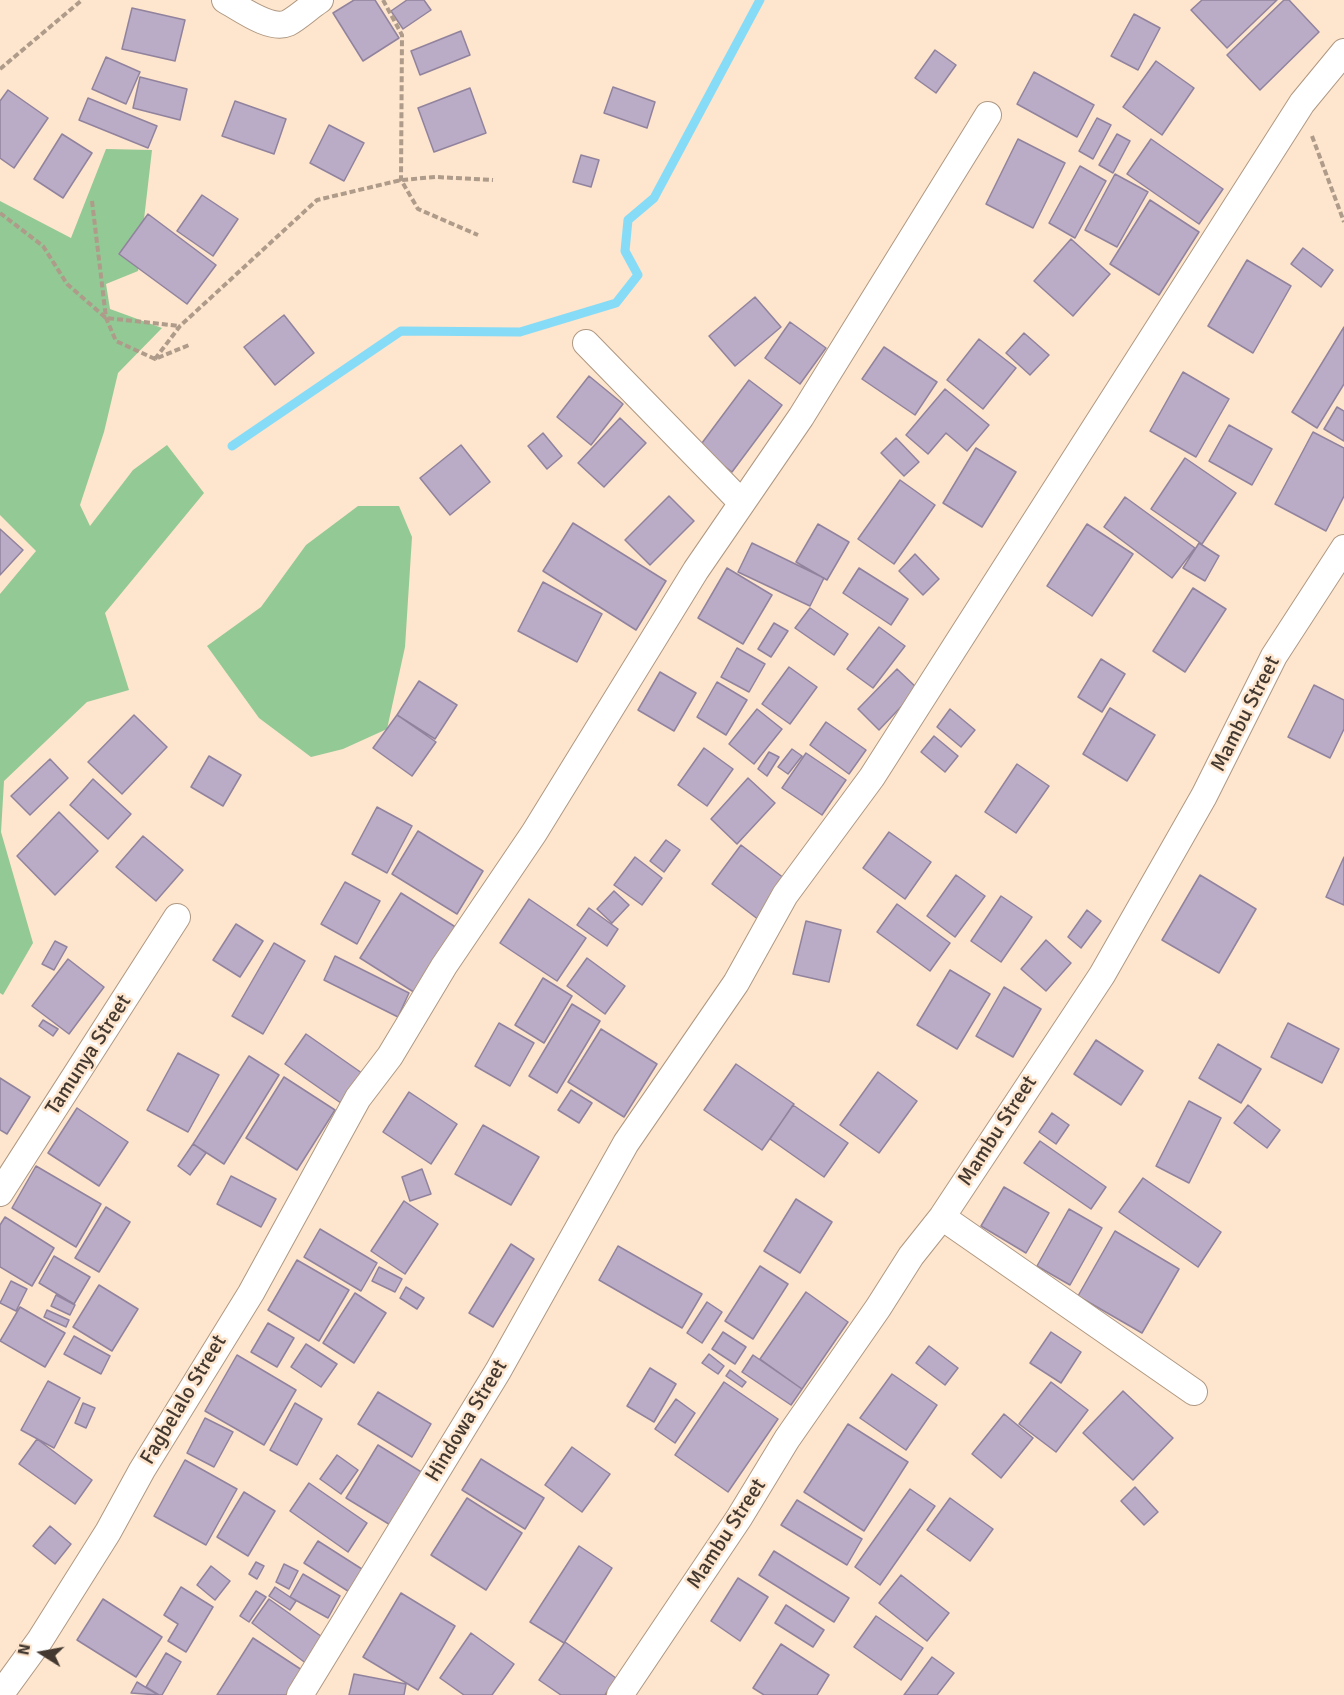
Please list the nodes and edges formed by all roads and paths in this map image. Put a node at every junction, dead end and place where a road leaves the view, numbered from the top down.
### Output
1 (82, 0) edge
2 (225, 0) edge
3 (320, 0) edge
4 (383, 0) edge
5 (1344, 52) edge
6 (0, 69) edge
7 (1302, 104) junction
8 (988, 115) dead end
9 (401, 180) junction
10 (493, 180) dead end
11 (92, 201) dead end
12 (0, 213) edge
13 (1344, 222) edge
14 (478, 235) dead end
15 (106, 318) junction
16 (180, 326) junction
17 (586, 343) dead end
18 (189, 345) dead end
19 (155, 359) junction
20 (742, 503) junction
21 (1344, 548) edge
22 (177, 917) dead end
23 (0, 1193) edge
24 (942, 1217) junction
25 (1194, 1392) dead end
26 (0, 1695) edge
27 (300, 1695) edge
28 (620, 1695) edge

1 - 6 path
2 - 3 street
4 - 9 path
5 - 7 street, Hindowa Street
7 - 13 path
7 - 27 street, Hindowa Street
8 - 20 street, Fagbelalo Street
9 - 10 path
9 - 14 path
9 - 16 path
11 - 15 path
12 - 15 path
15 - 16 path
15 - 19 path
16 - 19 path
17 - 20 street
18 - 19 path
20 - 26 street, Fagbelalo Street
21 - 24 street, Mambu Street
22 - 23 street, Tamunya Street
24 - 25 street
24 - 28 street, Mambu Street

